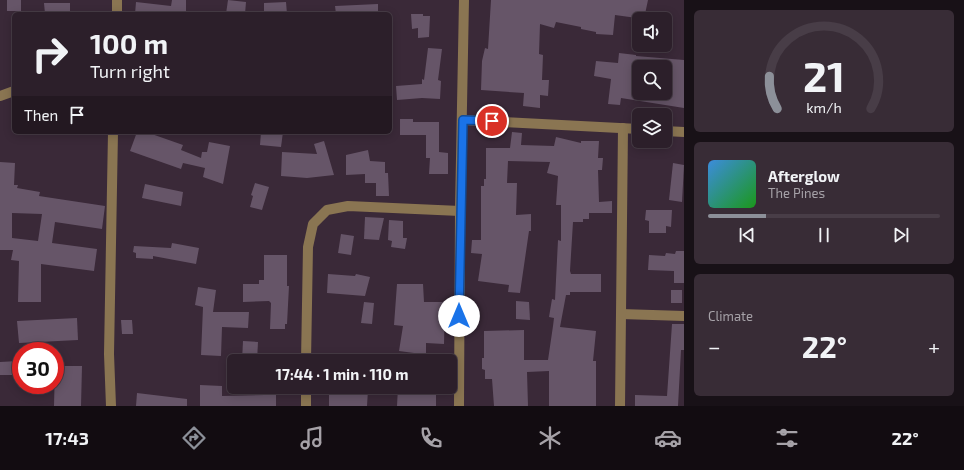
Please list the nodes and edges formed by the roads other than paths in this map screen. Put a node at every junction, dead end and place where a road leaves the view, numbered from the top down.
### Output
1 (117, 0) edge
2 (464, 0) edge
3 (117, 12) edge
4 (12, 92) edge
5 (0, 96) edge
6 (463, 120) junction
7 (623, 128) junction
8 (632, 129) edge
9 (672, 131) edge
10 (684, 132) edge
11 (114, 134) edge
12 (460, 211) junction
13 (621, 314) junction
14 (684, 316) edge
15 (306, 354) edge
16 (306, 394) edge
17 (111, 406) edge
18 (306, 406) edge
19 (458, 406) edge
20 (620, 406) edge

1 - 3 street
2 - 6 street
4 - 5 street
6 - 7 street
6 - 12 street
7 - 8 street
7 - 13 street
9 - 10 street
11 - 17 street
12 - 15 street
12 - 19 street
13 - 14 street
13 - 20 street
16 - 18 street

